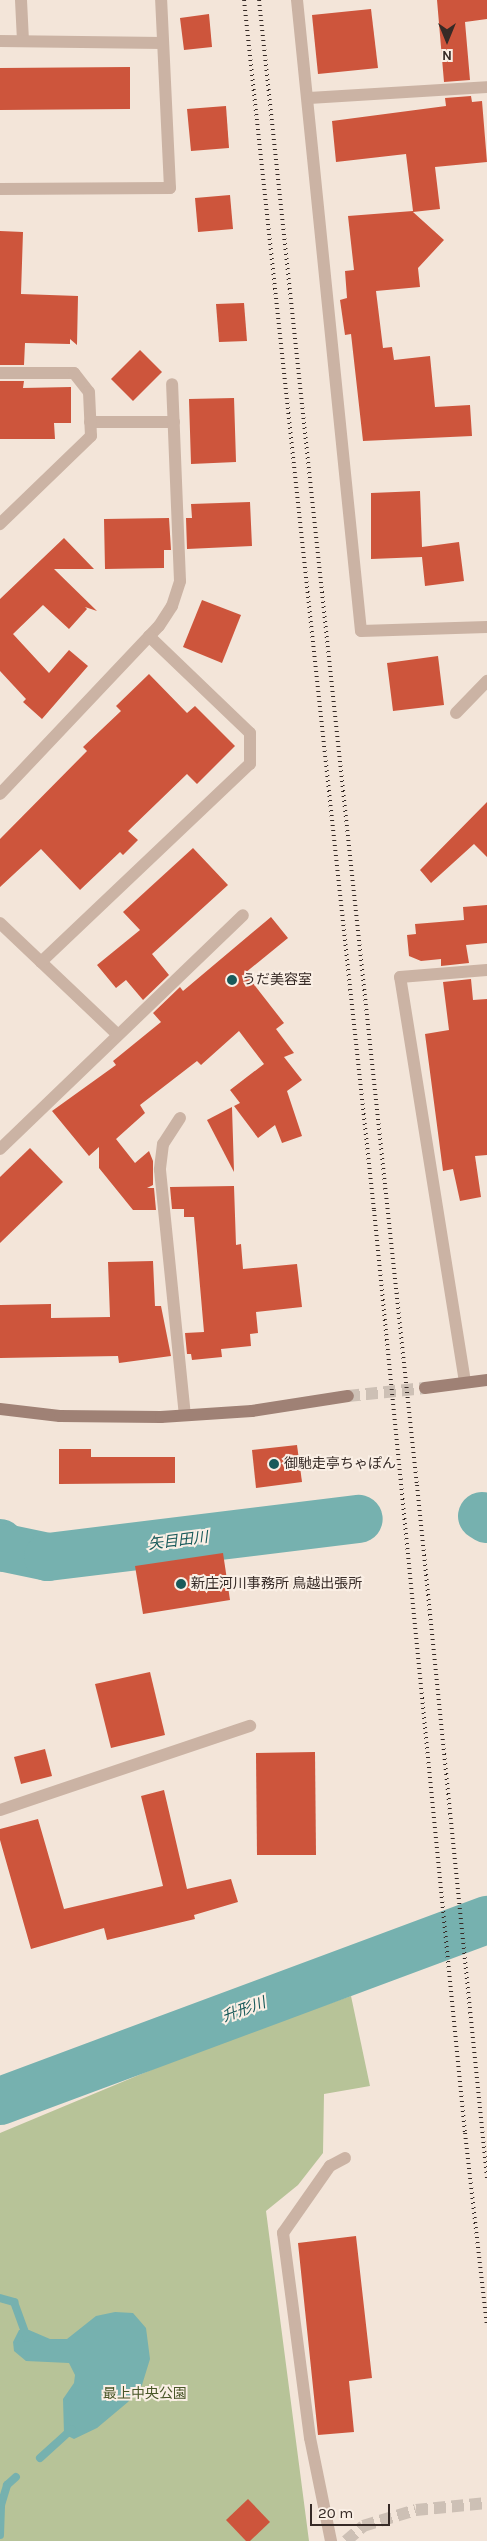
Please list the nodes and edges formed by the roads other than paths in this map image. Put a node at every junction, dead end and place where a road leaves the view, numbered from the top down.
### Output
1 (21, 0) edge
2 (160, 0) edge
3 (297, 0) edge
4 (0, 41) edge
5 (23, 41) junction
6 (163, 43) junction
7 (487, 88) edge
8 (308, 98) junction
9 (0, 189) edge
10 (0, 374) edge
11 (172, 384) dead end
12 (90, 422) junction
13 (174, 422) junction
14 (0, 524) edge
15 (487, 627) edge
16 (149, 636) junction
17 (487, 682) edge
18 (456, 713) dead end
19 (0, 794) edge
20 (243, 916) dead end
21 (0, 923) edge
22 (41, 962) junction
23 (487, 970) edge
24 (117, 1034) junction
25 (180, 1118) dead end
26 (0, 1149) edge
27 (487, 1380) edge
28 (465, 1382) junction
29 (425, 1388) tunnel mouth
30 (348, 1396) tunnel mouth
31 (0, 1409) edge
32 (185, 1415) junction
33 (250, 1726) dead end
34 (0, 1810) edge
35 (345, 2158) dead end
36 (332, 2541) edge

1 - 5 street
2 - 6 street
3 - 8 street
4 - 5 street
5 - 6 street
6 - 9 street
7 - 8 street
8 - 15 street
10 - 12 street
11 - 13 street
12 - 13 street
12 - 14 street
13 - 16 street
16 - 19 street
16 - 22 street
17 - 18 street
20 - 24 street
21 - 22 street
22 - 24 street
23 - 28 street
24 - 26 street
25 - 32 street
27 - 28 street
28 - 29 street
30 - 32 street
31 - 32 street
33 - 34 street
35 - 36 street

